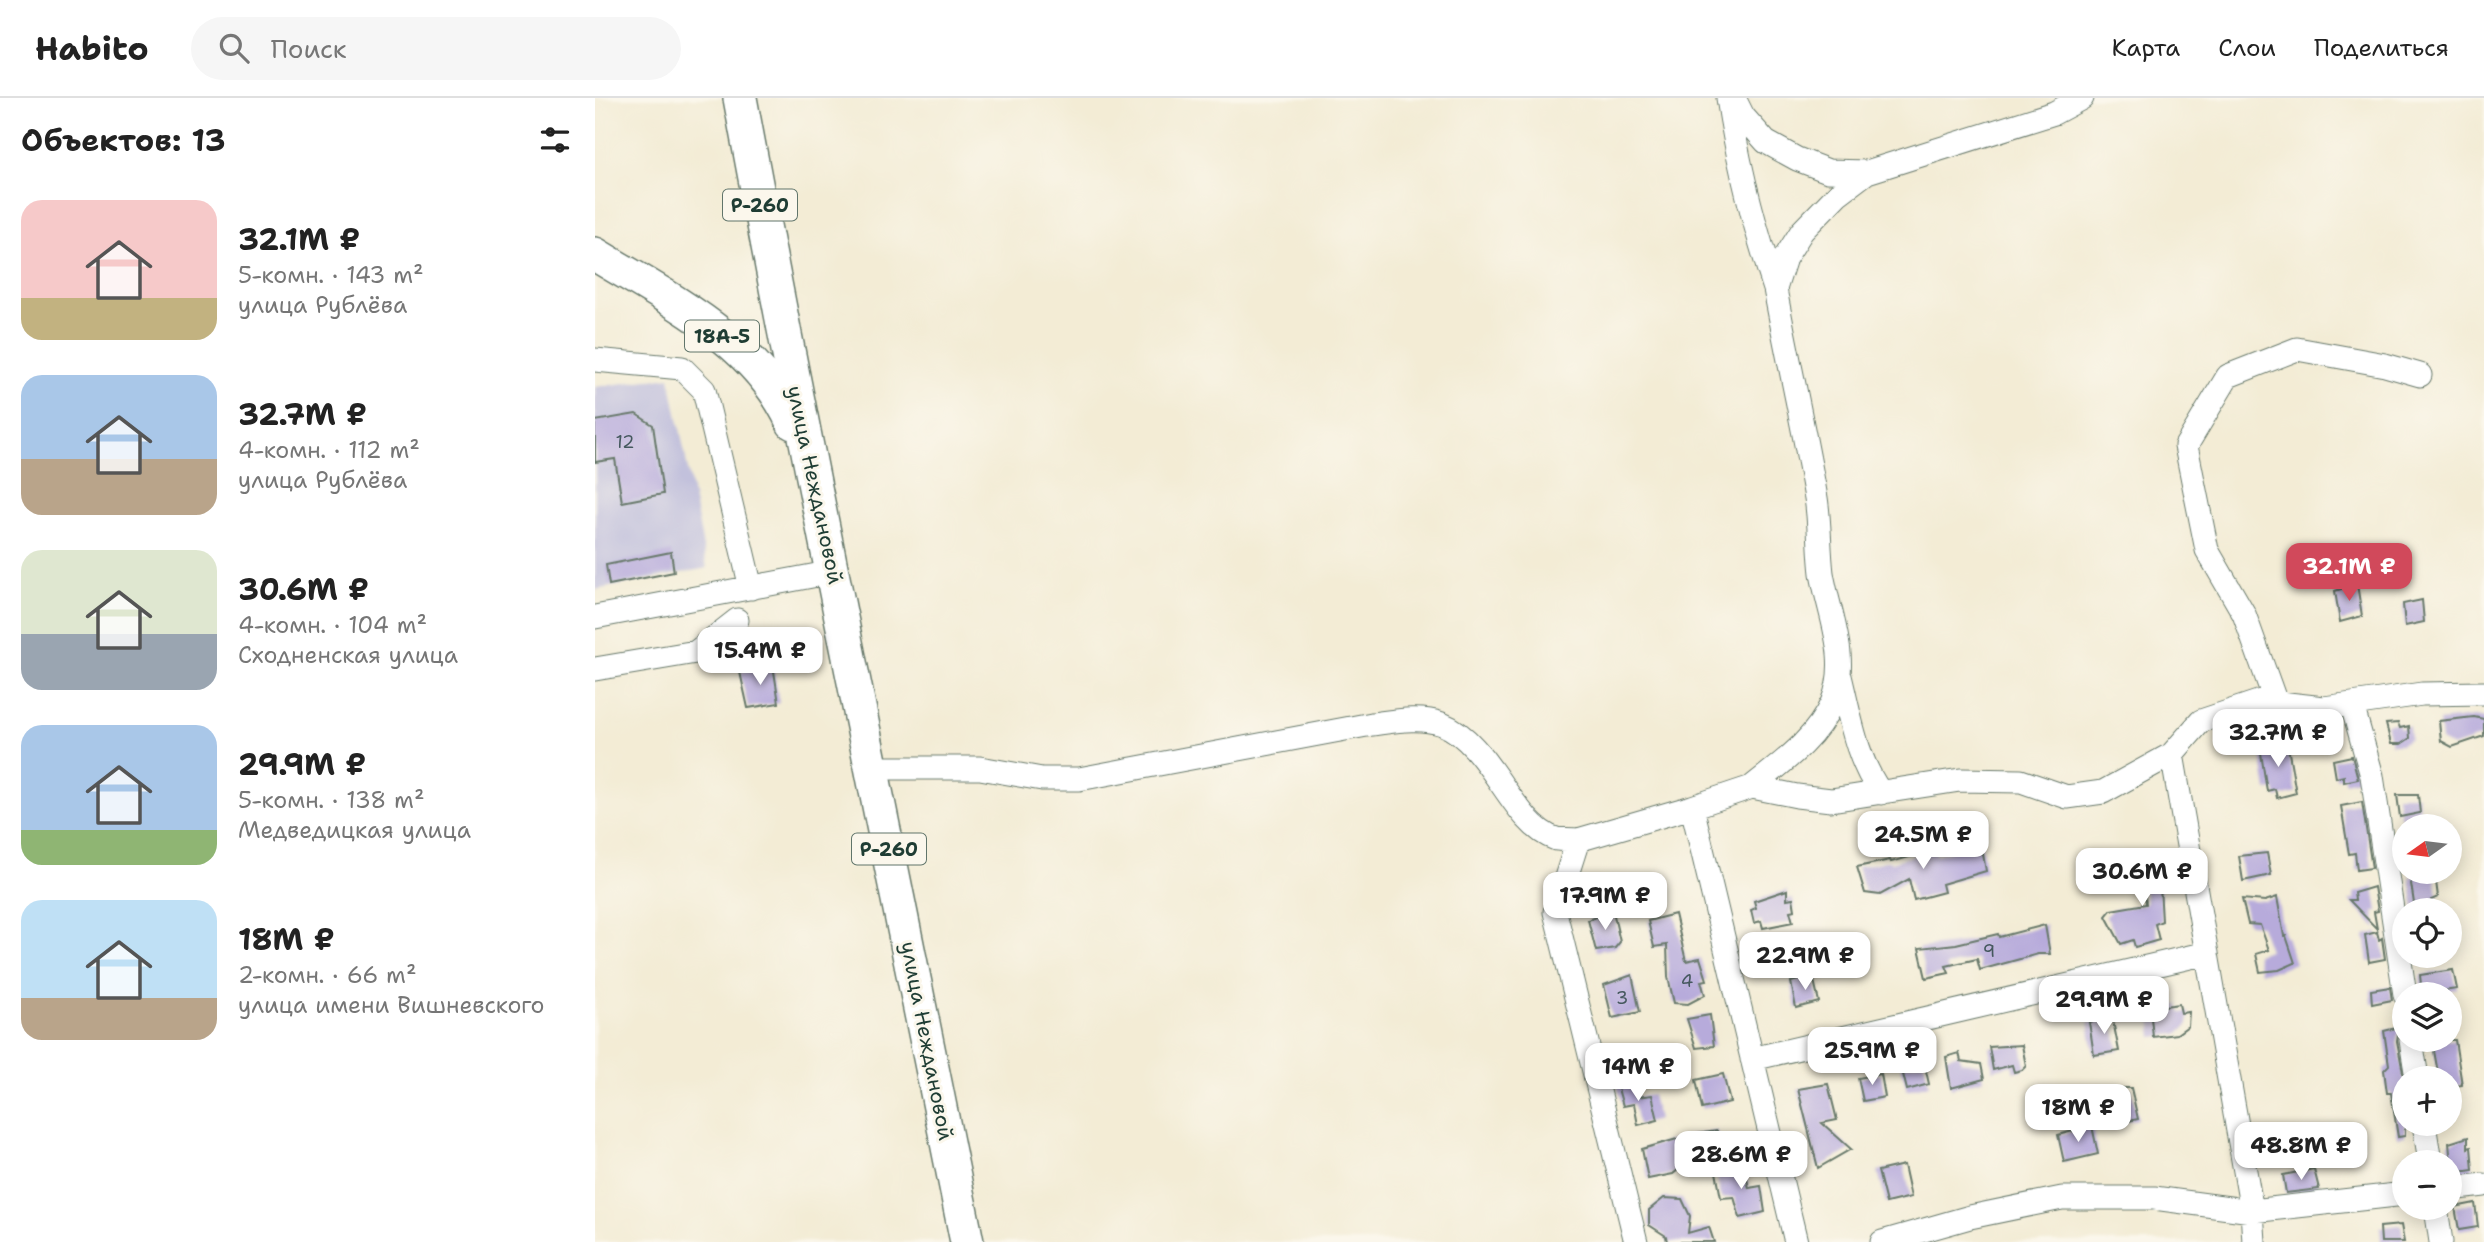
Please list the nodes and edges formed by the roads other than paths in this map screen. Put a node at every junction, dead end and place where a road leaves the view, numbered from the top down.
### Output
1 (740, 98) edge
2 (1728, 98) edge
3 (1734, 98) edge
4 (2082, 98) edge
5 (1867, 172) junction
6 (595, 254) edge
7 (1775, 289) junction
8 (780, 312) junction
9 (708, 324) junction
10 (595, 360) edge
11 (2420, 375) dead end
12 (808, 457) junction
13 (833, 572) junction
14 (751, 588) junction
15 (595, 617) edge
16 (737, 620) dead end
17 (595, 669) edge
18 (1840, 676) junction
19 (2484, 693) edge
20 (2276, 703) junction
21 (2352, 705) junction
22 (1817, 729) junction
23 (1855, 734) junction
24 (2172, 754) junction
25 (873, 768) junction
26 (1752, 787) junction
27 (1881, 793) junction
28 (1692, 807) junction
29 (1577, 840) junction
30 (2207, 953) junction
31 (2403, 982) edge
32 (1752, 1059) junction
33 (2484, 1185) edge
34 (2462, 1188) edge
35 (2392, 1195) edge
36 (2252, 1211) junction
37 (2438, 1220) edge
38 (967, 1242) edge
39 (1636, 1242) edge
40 (1795, 1242) edge
41 (1882, 1242) edge
42 (2254, 1242) edge
43 (2441, 1242) edge

1 - 8 highway, улица Неждановой / Р-260
2 - 7 street
3 - 5 street
4 - 5 street
5 - 7 street
6 - 9 highway, 18А-5
7 - 18 street
8 - 9 highway
8 - 12 highway, улица Неждановой / Р-260
9 - 12 highway, 18А-5
10 - 14 street
11 - 20 street
12 - 13 highway, улица Неждановой / Р-260
13 - 14 street
13 - 25 highway, улица Неждановой / Р-260
14 - 15 street
16 - 17 street
18 - 22 street
18 - 23 street
19 - 21 street
20 - 21 street
20 - 24 street
21 - 31 street
22 - 23 street
22 - 26 street
23 - 27 street
24 - 27 street
24 - 30 street
25 - 29 street
25 - 38 highway, улица Неждановой / Р-260
26 - 27 street
26 - 28 street
28 - 29 street
28 - 32 street
29 - 39 street
30 - 32 street
30 - 36 street
32 - 40 street
33 - 34 street
35 - 36 street
36 - 41 street
36 - 42 street
37 - 43 street

